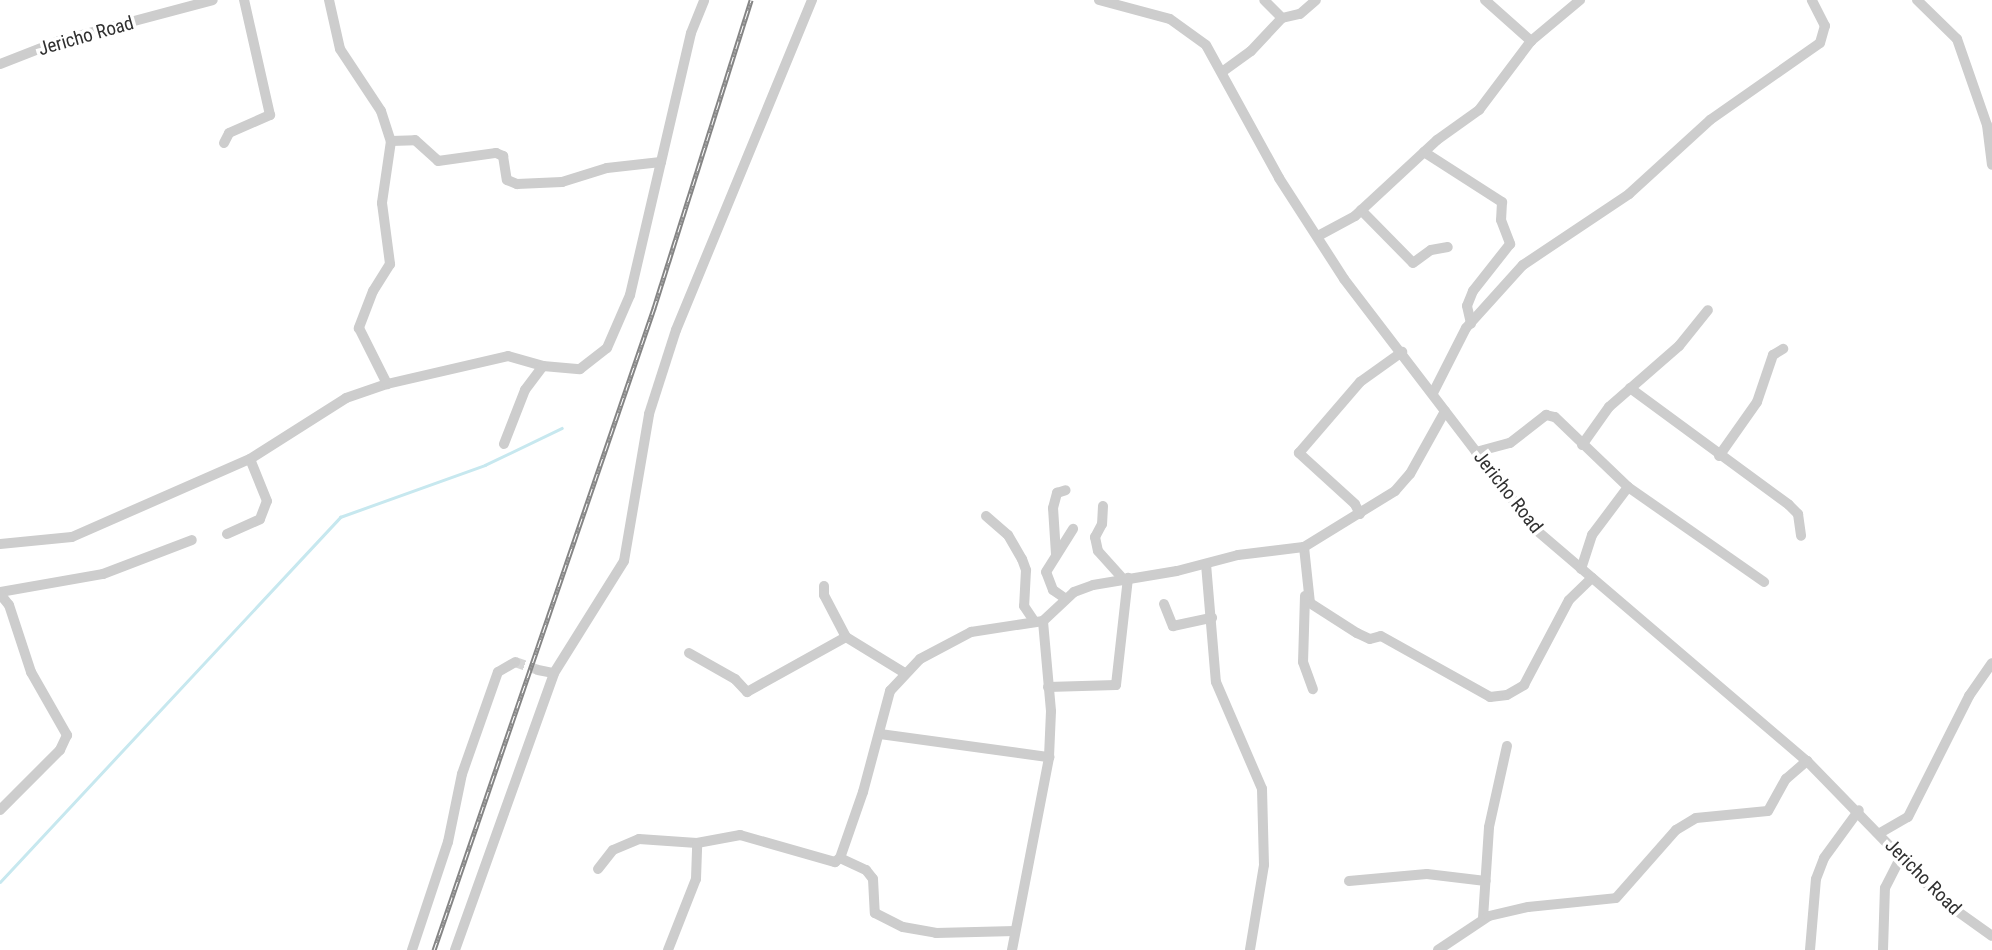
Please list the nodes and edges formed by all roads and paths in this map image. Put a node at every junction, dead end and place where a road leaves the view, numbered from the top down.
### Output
1 (163, 0) edge
2 (213, 0) edge
3 (244, 0) edge
4 (329, 0) edge
5 (704, 0) edge
6 (811, 0) edge
7 (1099, 0) edge
8 (1264, 0) edge
9 (1316, 0) edge
10 (1485, 0) edge
11 (1580, 0) edge
12 (1812, 0) edge
13 (1917, 0) edge
14 (167, 13) junction
15 (1282, 18) junction
16 (1531, 41) junction
17 (0, 64) edge
18 (1222, 72) junction
19 (391, 141) junction
20 (224, 143) dead end
21 (1424, 152) junction
22 (661, 163) junction
23 (1992, 165) edge
24 (1361, 210) junction
25 (1318, 236) junction
26 (1448, 247) dead end
27 (1709, 310) dead end
28 (1471, 324) junction
29 (1783, 349) dead end
30 (1402, 352) junction
31 (543, 366) junction
32 (387, 384) junction
33 (1630, 388) junction
34 (1433, 393) junction
35 (1446, 411) junction
36 (504, 444) dead end
37 (1582, 445) junction
38 (1476, 452) junction
39 (1719, 456) junction
40 (250, 459) junction
41 (1628, 487) junction
42 (1066, 490) dead end
43 (1102, 506) dead end
44 (1360, 514) junction
45 (986, 516) dead end
46 (1073, 529) dead end
47 (228, 534) dead end
48 (1801, 536) dead end
49 (192, 540) dead end
50 (0, 544) edge
51 (1304, 547) junction
52 (1056, 554) junction
53 (1206, 564) junction
54 (1581, 569) junction
55 (1126, 578) junction
56 (1592, 578) junction
57 (1307, 580) junction
58 (1765, 582) dead end
59 (824, 586) dead end
60 (0, 593) edge
61 (1066, 599) junction
62 (1164, 604) dead end
63 (1212, 618) junction
64 (1039, 621) junction
65 (846, 637) junction
66 (689, 653) dead end
67 (515, 662) dead end
68 (1992, 663) edge
69 (538, 670) tunnel mouth
70 (903, 672) junction
71 (554, 673) junction
72 (1048, 687) junction
73 (1313, 690) dead end
74 (880, 734) junction
75 (1507, 746) dead end
76 (1049, 757) junction
77 (1807, 761) junction
78 (0, 810) edge
79 (1859, 810) junction
80 (1880, 833) junction
81 (696, 843) junction
82 (1901, 857) junction
83 (840, 858) junction
84 (598, 869) dead end
85 (1349, 881) dead end
86 (1486, 881) junction
87 (1483, 918) junction
88 (1015, 931) junction
89 (1992, 936) edge
90 (412, 950) edge
91 (454, 950) edge
92 (667, 950) edge
93 (1012, 950) edge
94 (1250, 950) edge
95 (1438, 950) edge
96 (1810, 950) edge
97 (1883, 950) edge

1 - 14 street
2 - 14 street, Jericho Road
3 - 20 street
4 - 19 street
5 - 22 street
6 - 71 street
7 - 18 street, Jericho Road
8 - 15 street
9 - 15 street
10 - 16 street
11 - 16 street
12 - 28 street
13 - 23 street
14 - 17 street, Jericho Road
15 - 18 street
16 - 21 street
18 - 25 street, Jericho Road
19 - 22 street
19 - 32 street
21 - 24 street
21 - 28 street
22 - 31 street
24 - 25 street
24 - 26 street
25 - 30 street, Jericho Road
27 - 33 street
28 - 34 street
29 - 39 street
30 - 34 street, Jericho Road
30 - 44 street
31 - 32 street
31 - 36 street
32 - 40 street
33 - 37 street
33 - 39 street
34 - 35 street, Jericho Road
35 - 38 street, Jericho Road
35 - 44 street
37 - 38 street
37 - 41 street
38 - 54 street, Jericho Road
39 - 48 street
40 - 47 street
40 - 50 street
41 - 54 street
41 - 58 street
42 - 52 street
43 - 55 street
44 - 51 street
45 - 64 street
46 - 52 street
49 - 60 street
51 - 53 street
51 - 57 street
52 - 61 street
53 - 55 street
53 - 63 street
54 - 56 street, Jericho Road
55 - 61 street
55 - 72 street
56 - 57 street
56 - 77 street, Jericho Road
57 - 73 street
59 - 65 street
60 - 78 street
61 - 64 street
62 - 63 street
63 - 94 street
64 - 70 street
64 - 72 street
65 - 66 street
65 - 70 street
67 - 90 street
68 - 80 street
69 - 71 street
70 - 74 street
71 - 91 street
72 - 76 street
74 - 76 street
74 - 83 street
75 - 86 street
76 - 88 street
77 - 79 street, Jericho Road
77 - 87 street
79 - 80 street, Jericho Road
79 - 96 street
80 - 82 street, Jericho Road
81 - 83 street
81 - 84 street
81 - 92 street
82 - 89 street, Jericho Road
82 - 97 street
83 - 88 street
85 - 86 street
86 - 87 street
87 - 95 street
88 - 93 street

